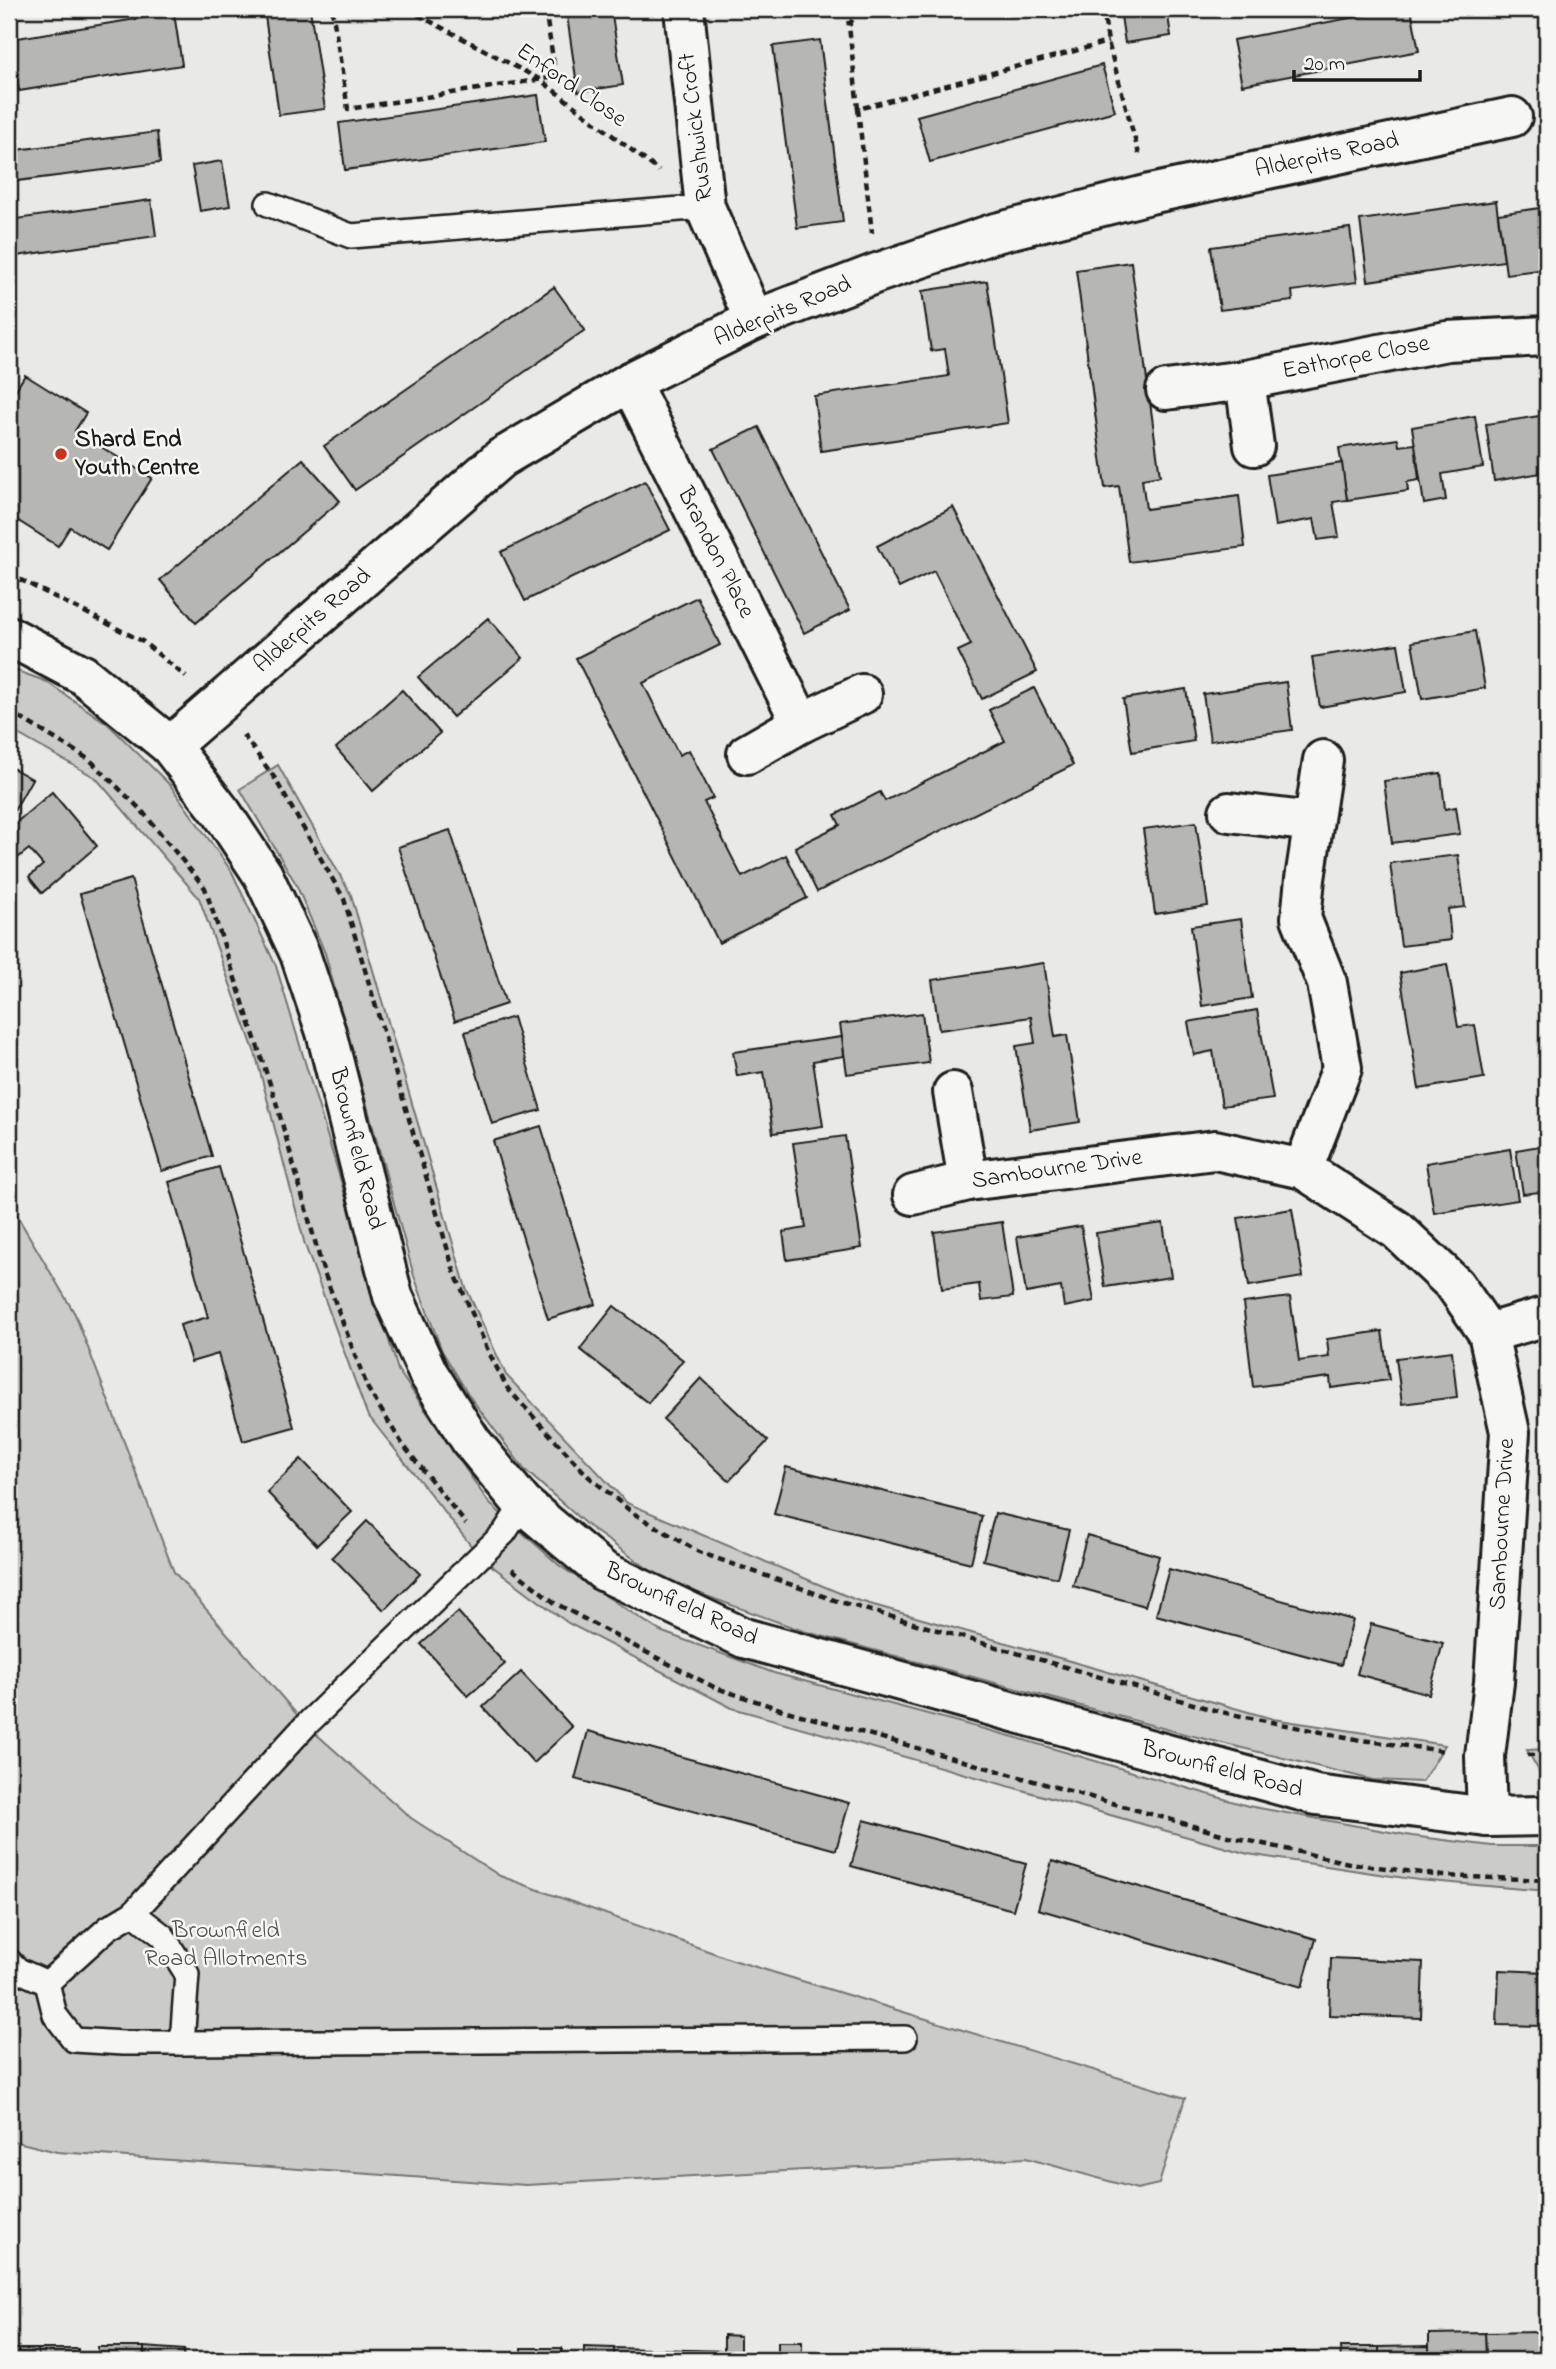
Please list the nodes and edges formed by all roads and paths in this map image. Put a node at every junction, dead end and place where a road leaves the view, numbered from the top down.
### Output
1 (332, 9) edge
2 (408, 9) edge
3 (545, 9) edge
4 (684, 9) edge
5 (846, 9) edge
6 (858, 9) edge
7 (1103, 9) edge
8 (849, 26) junction
9 (1108, 42) junction
10 (539, 79) junction
11 (858, 109) junction
12 (1512, 117) dead end
13 (1150, 194) junction
14 (268, 204) dead end
15 (705, 207) junction
16 (877, 273) junction
17 (754, 320) junction
18 (1547, 336) edge
19 (1245, 380) junction
20 (629, 382) junction
21 (1166, 390) dead end
22 (1254, 446) dead end
23 (9, 574) edge
24 (9, 636) edge
25 (862, 694) dead end
26 (219, 703) junction
27 (9, 711) edge
28 (801, 723) junction
29 (170, 746) junction
30 (747, 754) dead end
31 (1323, 760) dead end
32 (1229, 812) dead end
33 (1313, 822) junction
34 (953, 1092) dead end
35 (1303, 1169) junction
36 (968, 1181) junction
37 (912, 1195) dead end
38 (1547, 1316) edge
39 (1488, 1333) junction
40 (523, 1504) junction
41 (487, 1550) junction
42 (1547, 1754) edge
43 (1485, 1756) junction
44 (1547, 1816) edge
45 (1487, 1817) junction
46 (1547, 1881) edge
47 (133, 1913) junction
48 (9, 1961) edge
49 (47, 1983) junction
50 (905, 2038) dead end
51 (182, 2043) junction

1 - 10 path
2 - 10 path, Enford Close
3 - 10 path
4 - 15 street, Rushwick Croft
5 - 8 path
6 - 8 path
7 - 9 path
8 - 11 path
9 - 11 path
9 - 13 path
10 - 15 path, Enford Close
11 - 16 path
12 - 13 street, Alderpits Road
13 - 16 street, Alderpits Road
14 - 15 lane
15 - 17 street, Rushwick Croft
16 - 17 street, Alderpits Road
17 - 20 street, Alderpits Road
18 - 19 street, Eathorpe Close
19 - 21 street, Eathorpe Close
19 - 22 street
20 - 26 street, Alderpits Road
20 - 28 street, Brandon Place
23 - 26 path
24 - 29 street, Brownfield Road
25 - 28 street
26 - 29 street, Alderpits Road
26 - 43 path
27 - 41 path
28 - 30 street
29 - 40 street, Brownfield Road
31 - 33 street
32 - 33 street
33 - 35 street
34 - 36 street
35 - 36 street, Sambourne Drive
35 - 39 street, Sambourne Drive
36 - 37 street, Sambourne Drive
38 - 39 street
39 - 43 street, Sambourne Drive
40 - 41 lane
40 - 45 street, Brownfield Road
41 - 46 path
41 - 47 lane
42 - 43 path
43 - 45 street, Sambourne Drive
44 - 45 street, Brownfield Road
47 - 49 lane
47 - 51 lane
48 - 49 lane
49 - 51 lane
50 - 51 lane

